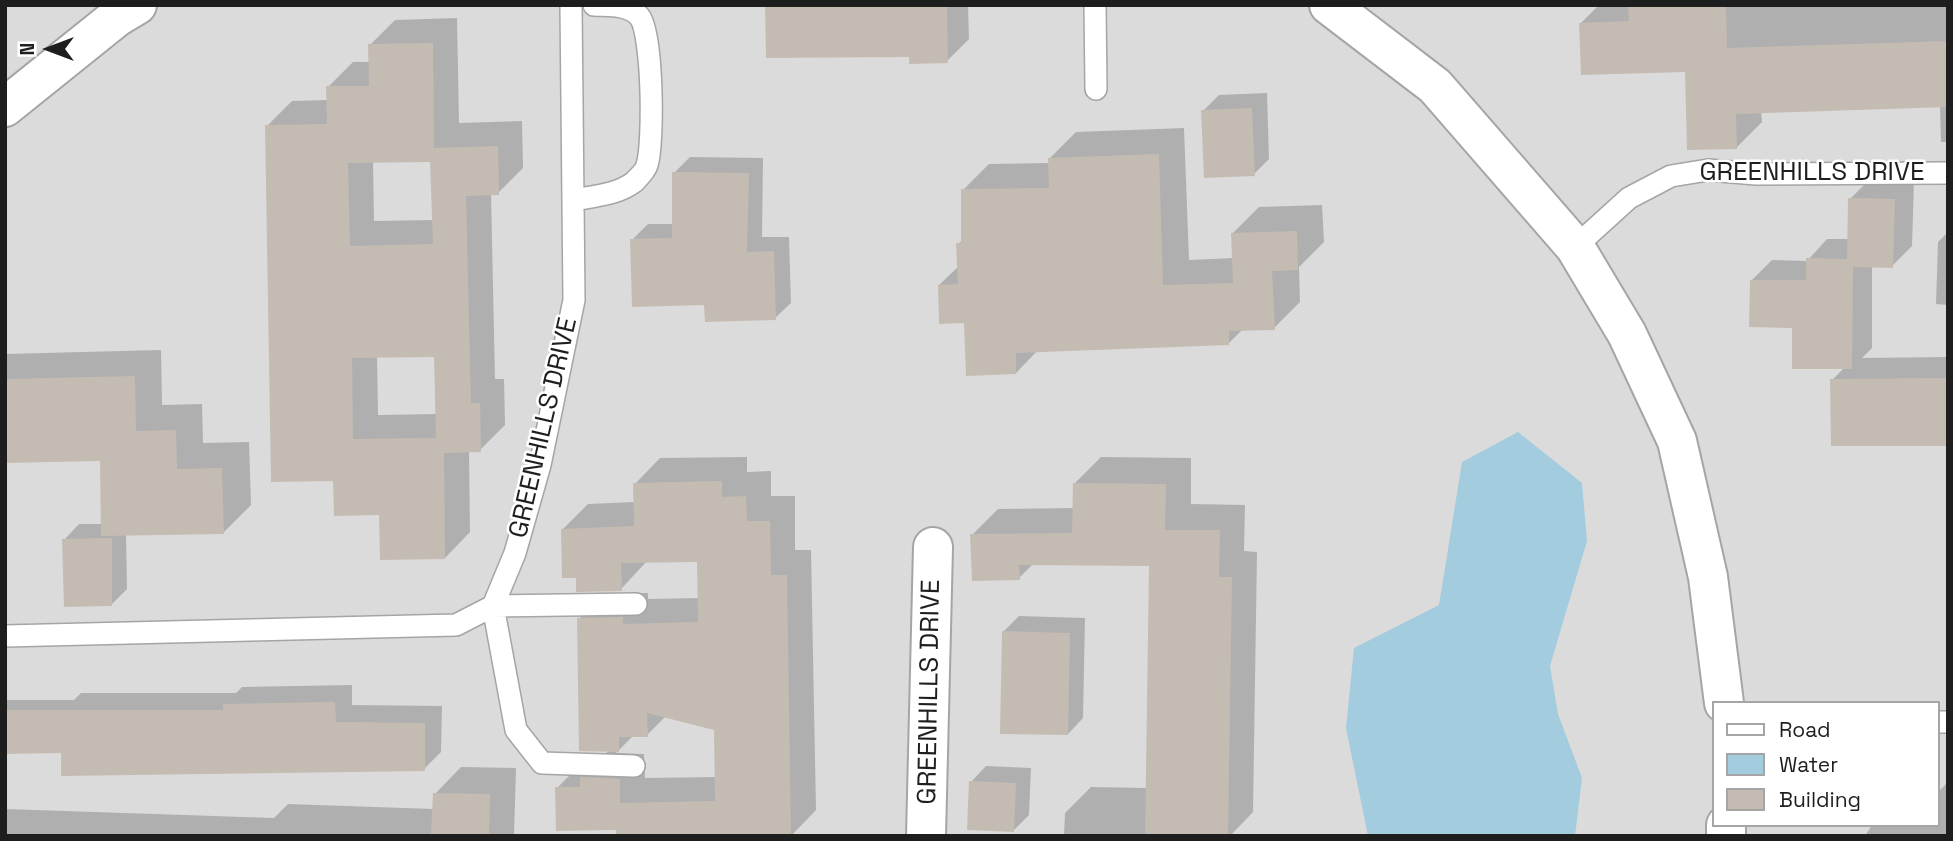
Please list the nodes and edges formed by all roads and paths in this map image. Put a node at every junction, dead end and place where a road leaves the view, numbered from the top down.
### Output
1 (137, 5) edge
2 (571, 5) edge
3 (594, 5) edge
4 (1095, 5) edge
5 (1329, 5) edge
6 (1096, 89) dead end
7 (5, 107) edge
8 (1948, 173) edge
9 (573, 200) junction
10 (1574, 247) junction
11 (933, 547) dead end
12 (636, 604) dead end
13 (493, 606) junction
14 (5, 636) edge
15 (1724, 701) edge
16 (634, 766) dead end
17 (926, 836) edge

1 - 7 street
2 - 9 lane, GREENHILLS DRIVE
3 - 9 lane
4 - 6 lane
5 - 10 street
8 - 10 lane, GREENHILLS DRIVE
9 - 13 lane, GREENHILLS DRIVE
10 - 15 street
11 - 17 street, GREENHILLS DRIVE
12 - 13 lane
13 - 14 lane
13 - 16 lane

